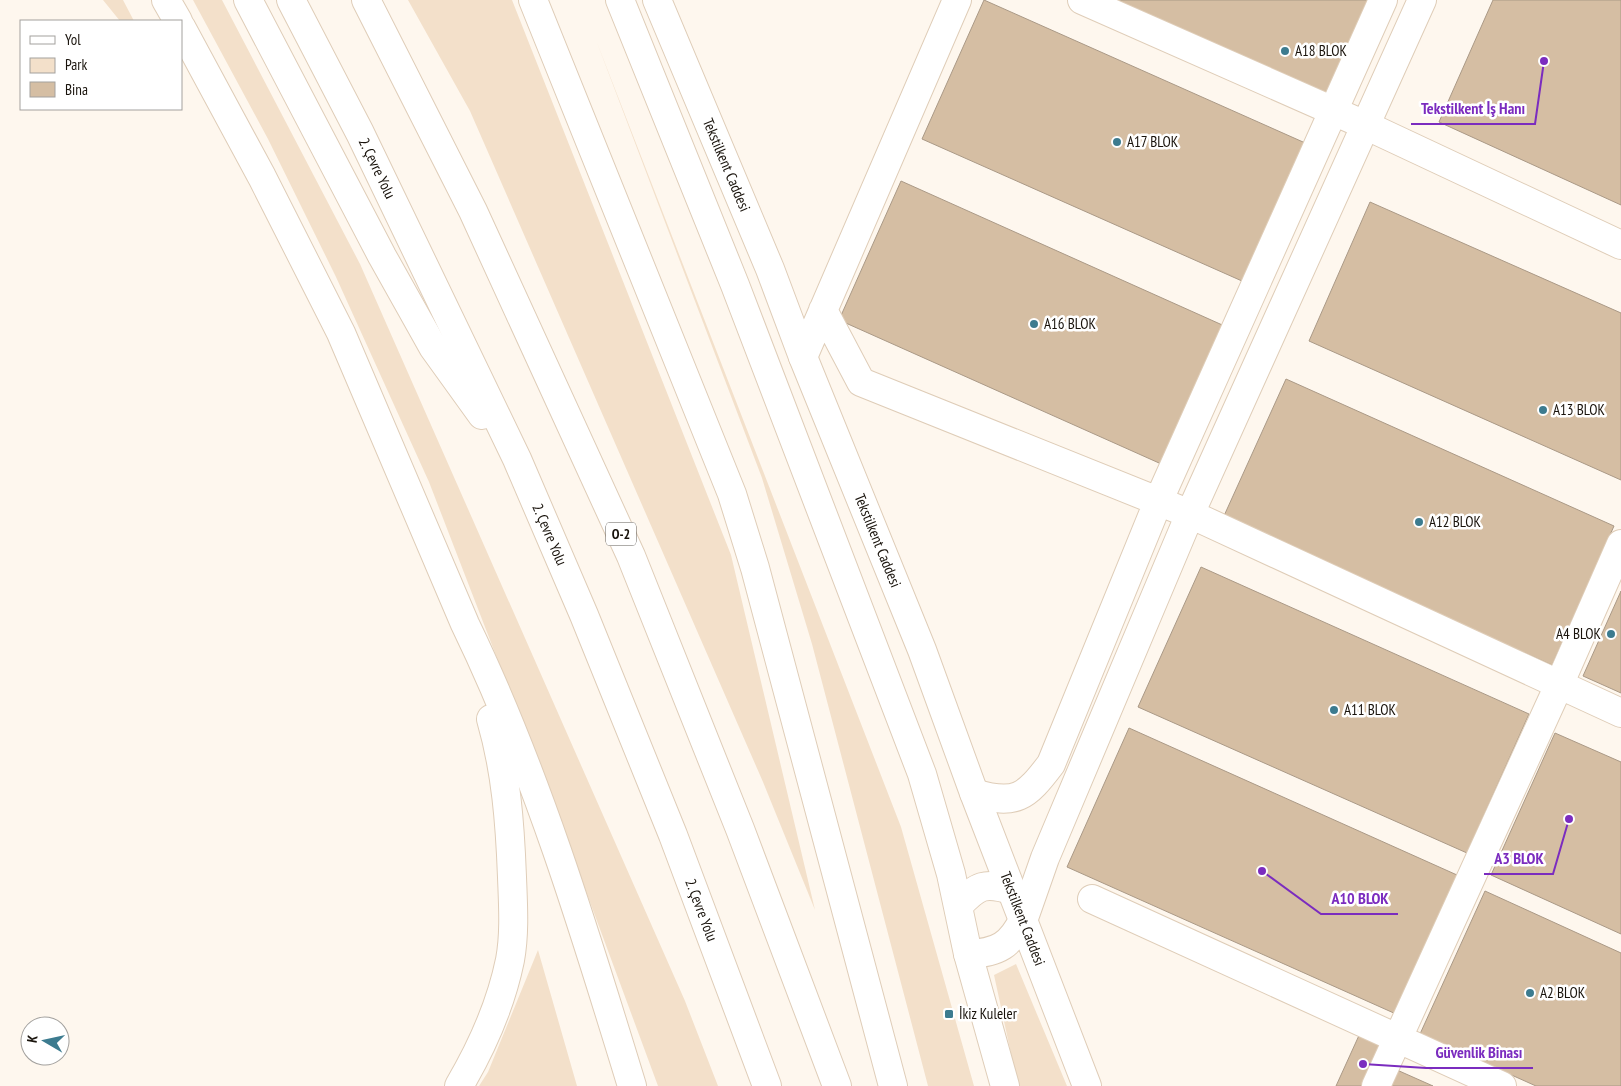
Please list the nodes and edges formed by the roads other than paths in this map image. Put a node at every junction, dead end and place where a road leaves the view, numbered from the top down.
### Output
1 (166, 0) edge
2 (248, 0) edge
3 (291, 0) edge
4 (366, 0) edge
5 (533, 0) edge
6 (620, 0) edge
7 (657, 0) edge
8 (957, 0) edge
9 (1082, 0) edge
10 (1384, 0) edge
11 (1422, 0) edge
12 (177, 20) edge
13 (182, 29) edge
14 (1333, 111) junction
15 (1365, 125) junction
16 (1621, 244) edge
17 (823, 310) junction
18 (803, 357) junction
19 (517, 459) junction
20 (1158, 502) junction
21 (1190, 514) junction
22 (1621, 544) edge
23 (464, 624) junction
24 (1560, 685) junction
25 (1621, 713) edge
26 (974, 793) junction
27 (1012, 890) junction
28 (1092, 899) dead end
29 (959, 905) junction
30 (1024, 918) junction
31 (968, 954) junction
32 (1398, 1039) junction
33 (459, 1086) edge
34 (632, 1086) edge
35 (766, 1086) edge
36 (837, 1086) edge
37 (893, 1086) edge
38 (1004, 1086) edge
39 (1087, 1086) edge
40 (1376, 1086) edge
41 (1502, 1086) edge

1 - 12 main road
2 - 19 main road
3 - 19 main road, 2. Çevre Yolu
4 - 36 main road, O-2
5 - 37 main road
6 - 29 main road
7 - 18 main road, Tekstilkent Caddesi
8 - 17 main road
9 - 14 main road
10 - 14 main road
11 - 15 main road
13 - 23 main road
14 - 15 main road
14 - 20 main road
15 - 16 main road
15 - 21 main road
17 - 18 main road
17 - 20 main road
18 - 26 main road, Tekstilkent Caddesi
19 - 35 main road, 2. Çevre Yolu
20 - 21 main road
20 - 26 main road
21 - 24 main road
21 - 30 main road
22 - 24 main road
23 - 33 main road
23 - 34 main road
24 - 25 main road
24 - 32 main road
26 - 27 main road, Tekstilkent Caddesi
27 - 29 main road
27 - 30 main road, Tekstilkent Caddesi
28 - 32 main road
29 - 31 main road
30 - 31 main road
30 - 39 main road, Tekstilkent Caddesi
31 - 38 main road
32 - 40 main road
32 - 41 main road

